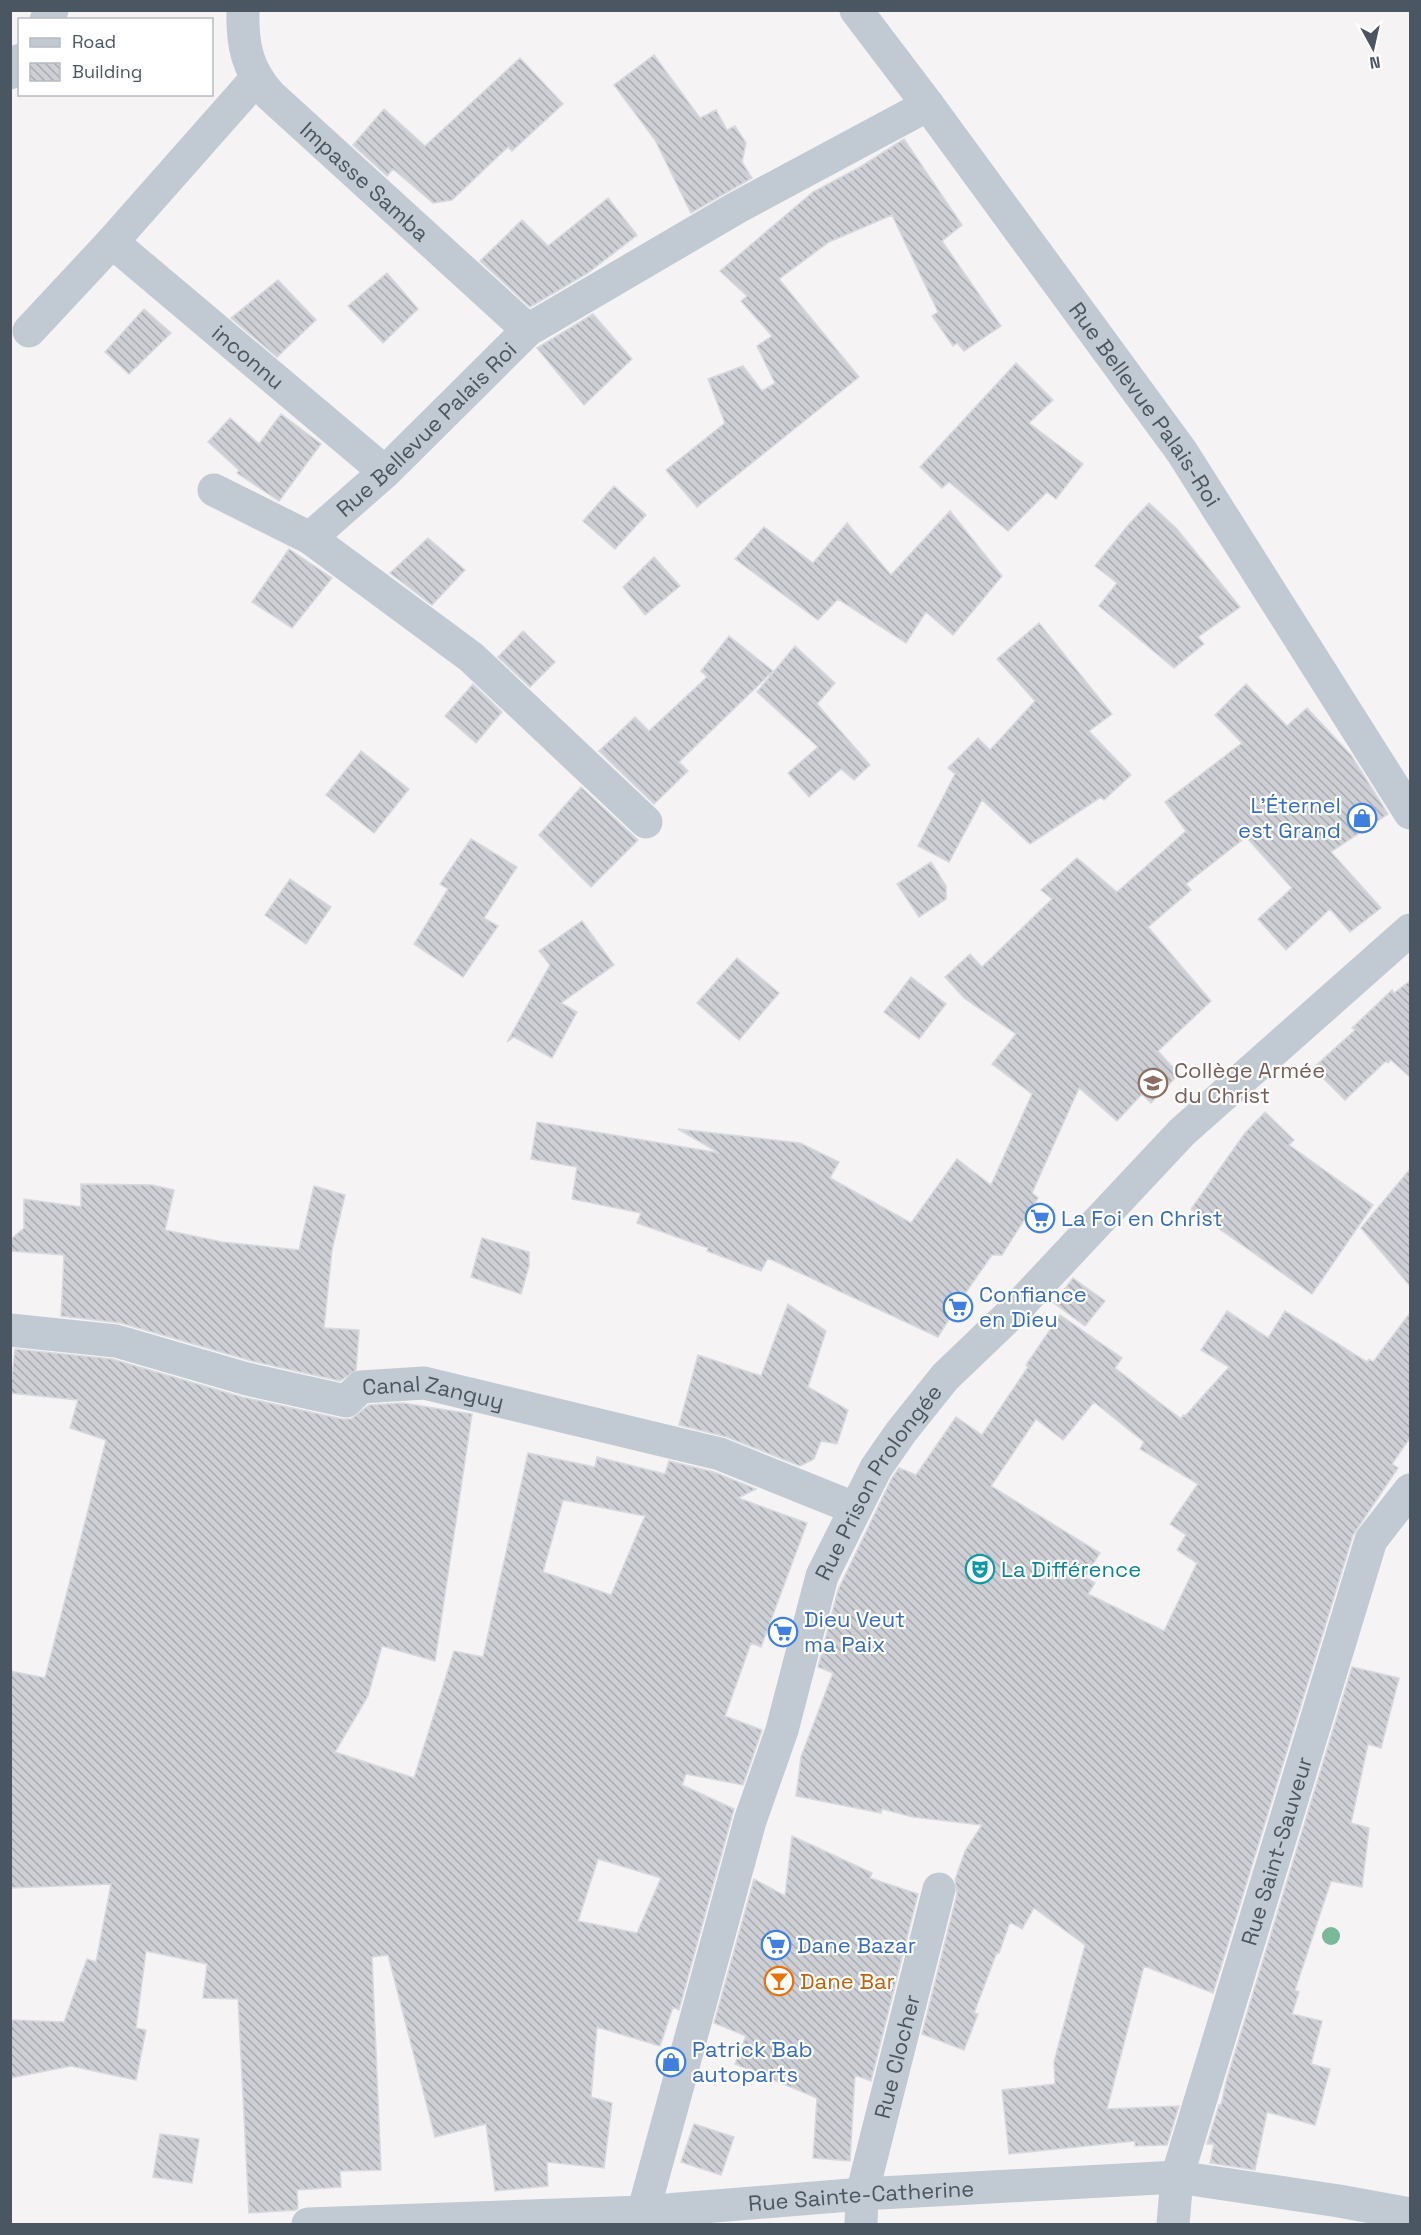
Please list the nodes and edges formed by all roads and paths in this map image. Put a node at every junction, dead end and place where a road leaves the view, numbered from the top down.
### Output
1 (243, 10) edge
2 (856, 10) edge
3 (256, 79) junction
4 (928, 105) junction
5 (112, 242) junction
6 (528, 330) junction
7 (29, 331) dead end
8 (385, 472) junction
9 (214, 490) dead end
10 (310, 538) junction
11 (1410, 813) edge
12 (646, 822) dead end
13 (1410, 930) edge
14 (10, 1330) edge
15 (1410, 1490) edge
16 (854, 1509) junction
17 (939, 1889) dead end
18 (1177, 2177) junction
19 (861, 2209) edge
20 (1410, 2214) edge
21 (641, 2218) edge
22 (308, 2224) edge
23 (1173, 2224) edge

1 - 3 street, Impasse Samba
2 - 4 street, Rue Bellevue Palais-Roi
3 - 5 street
3 - 6 street, Impasse Samba
4 - 6 street, Rue Bellevue Palais Roi
4 - 11 street, Rue Bellevue Palais-Roi
5 - 7 street
5 - 8 street, inconnu
6 - 8 street, Rue Bellevue Palais Roi
8 - 10 street, Rue Bellevue Palais Roi
9 - 10 street
10 - 12 street
13 - 16 street, Rue Prison Prolongée
14 - 16 street, Canal Zanguy
15 - 18 street, Rue Saint-Sauveur
16 - 21 street, Rue Prison Prolongée
17 - 19 street, Rue Clocher
18 - 19 street, Rue Sainte-Catherine
18 - 20 street, Rue Sainte-Catherine
18 - 23 street, Rue Saint-Sauveur
19 - 21 street, Rue Sainte-Catherine
21 - 22 street, Rue Sainte-Catherine

